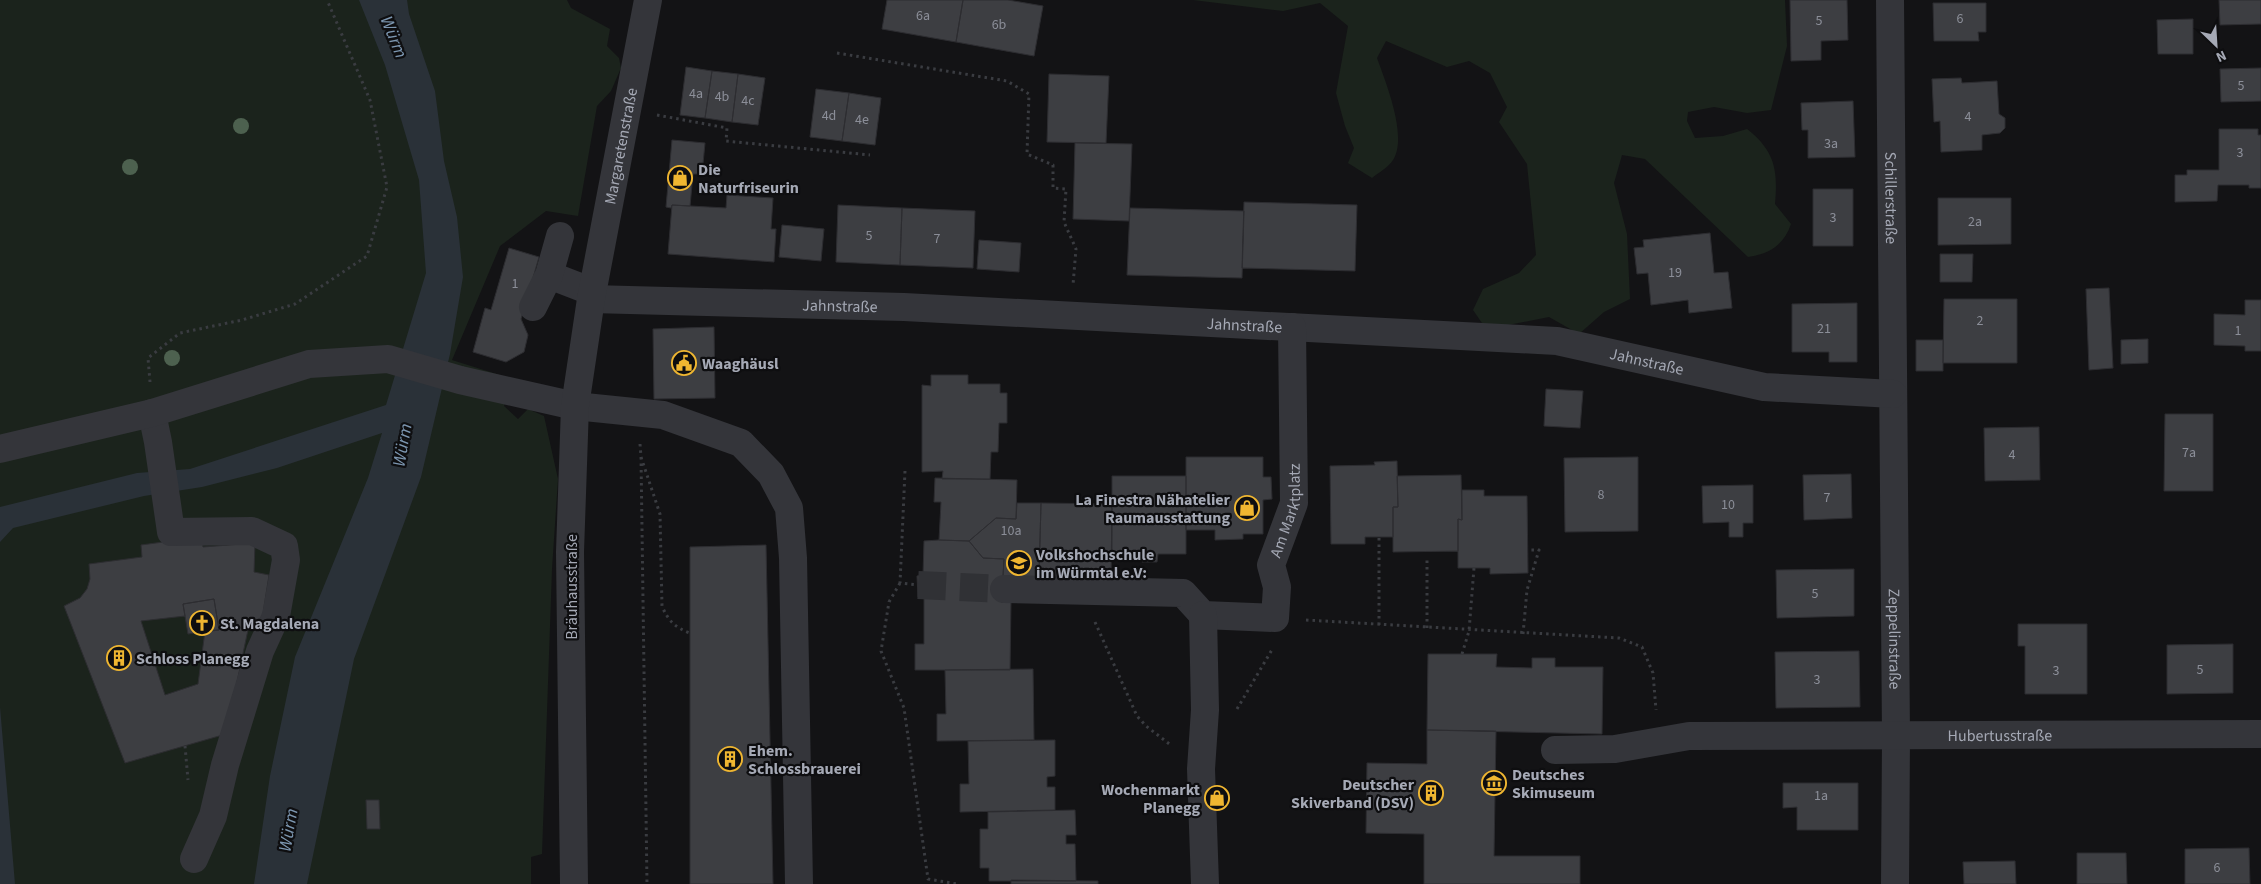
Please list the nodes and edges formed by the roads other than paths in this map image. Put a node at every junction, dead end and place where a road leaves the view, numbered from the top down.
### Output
1 (648, 0) edge
2 (1890, 0) edge
3 (560, 236) dead end
4 (549, 275) junction
5 (592, 295) junction
6 (534, 307) dead end
7 (1292, 327) junction
8 (1892, 394) junction
9 (576, 406) junction
10 (152, 413) junction
11 (0, 449) edge
12 (1004, 589) tunnel mouth
13 (1203, 615) junction
14 (2261, 734) edge
15 (1896, 737) junction
16 (1555, 750) dead end
17 (194, 859) dead end
18 (574, 884) edge
19 (799, 884) edge
20 (1205, 884) edge
21 (1895, 884) edge

1 - 5 street, Margaretenstraße
2 - 8 street, Schillerstraße
3 - 4 street
4 - 5 street, Jahnstraße
4 - 6 street
5 - 7 street, Jahnstraße
5 - 9 street, Bräuhausstraße
7 - 8 street, Jahnstraße
7 - 13 street, Am Marktplatz
8 - 15 street, Zeppelinstraße
9 - 10 street
9 - 18 street, Bräuhausstraße
9 - 19 street
10 - 11 street
10 - 17 street
12 - 13 street
13 - 20 street
14 - 15 street, Hubertusstraße
15 - 16 street, Hubertusstraße
15 - 21 street, Zeppelinstraße

